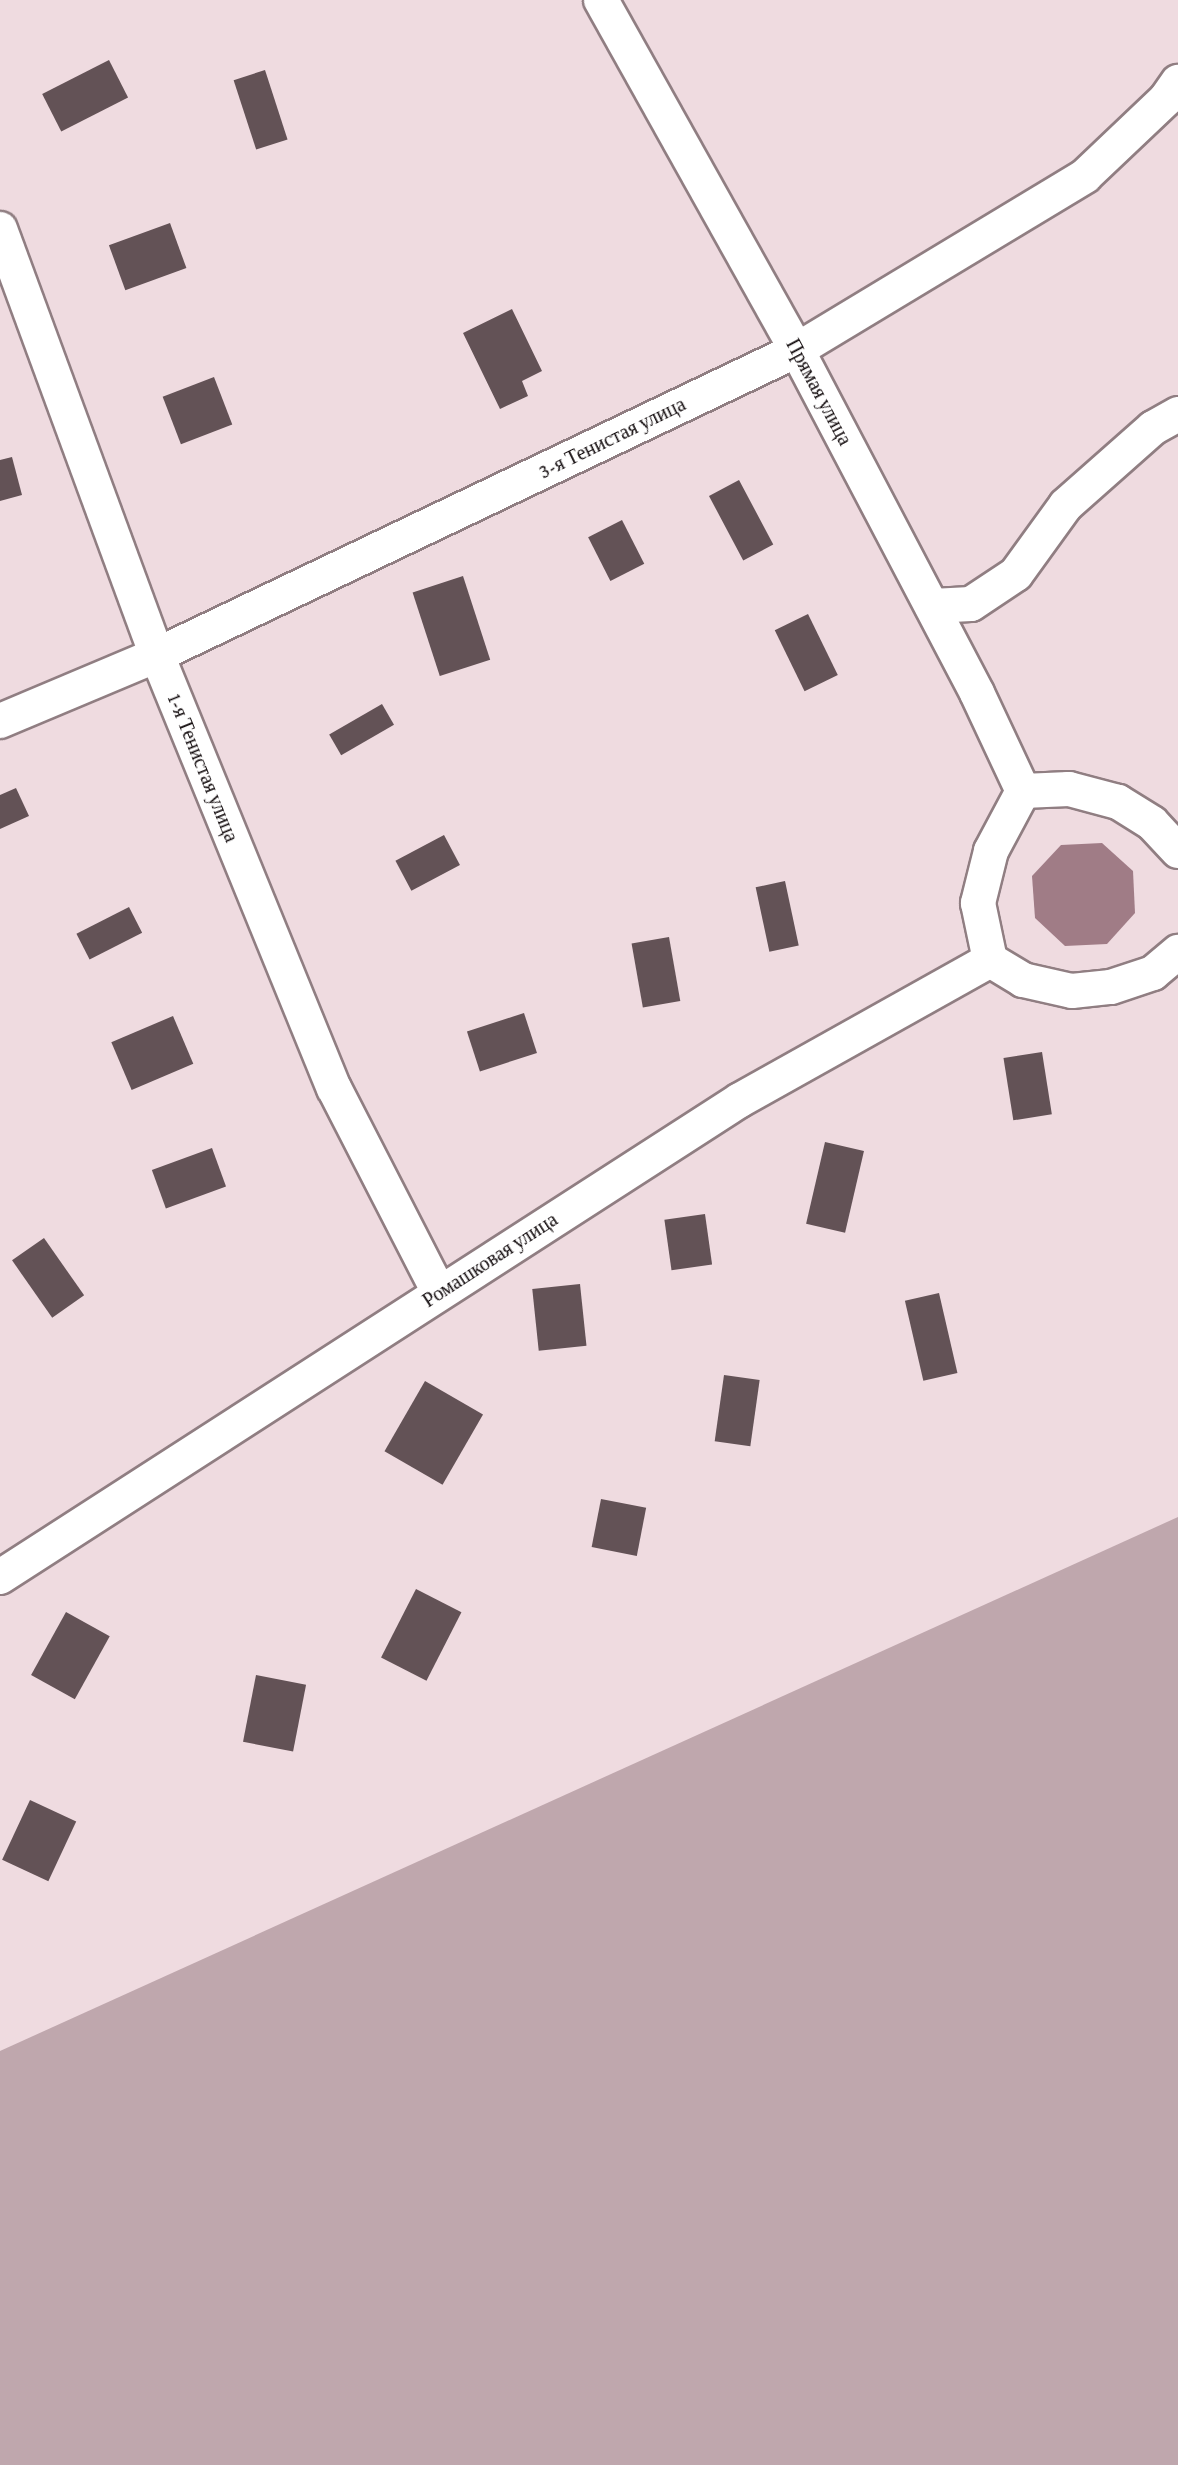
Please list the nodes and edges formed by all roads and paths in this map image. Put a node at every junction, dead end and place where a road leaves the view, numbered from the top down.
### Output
1 (601, 0) edge
2 (1178, 82) edge
3 (0, 229) edge
4 (797, 350) junction
5 (1178, 414) edge
6 (932, 606) junction
7 (157, 655) junction
8 (0, 721) edge
9 (1023, 791) junction
10 (1178, 851) edge
11 (1178, 952) edge
12 (990, 960) junction
13 (439, 1292) junction
14 (0, 1577) edge

1 - 4 street, Прямая улица
2 - 4 street, 3-я Тенистая улица
3 - 7 street, 1-я Тенистая улица
4 - 6 street, Прямая улица
4 - 7 street, 3-я Тенистая улица
5 - 6 street
6 - 9 street, Прямая улица
7 - 8 street, 3-я Тенистая улица
7 - 13 street, 1-я Тенистая улица
9 - 10 street
9 - 12 street
11 - 12 street
12 - 13 street, Ромашковая улица
13 - 14 street, Ромашковая улица

